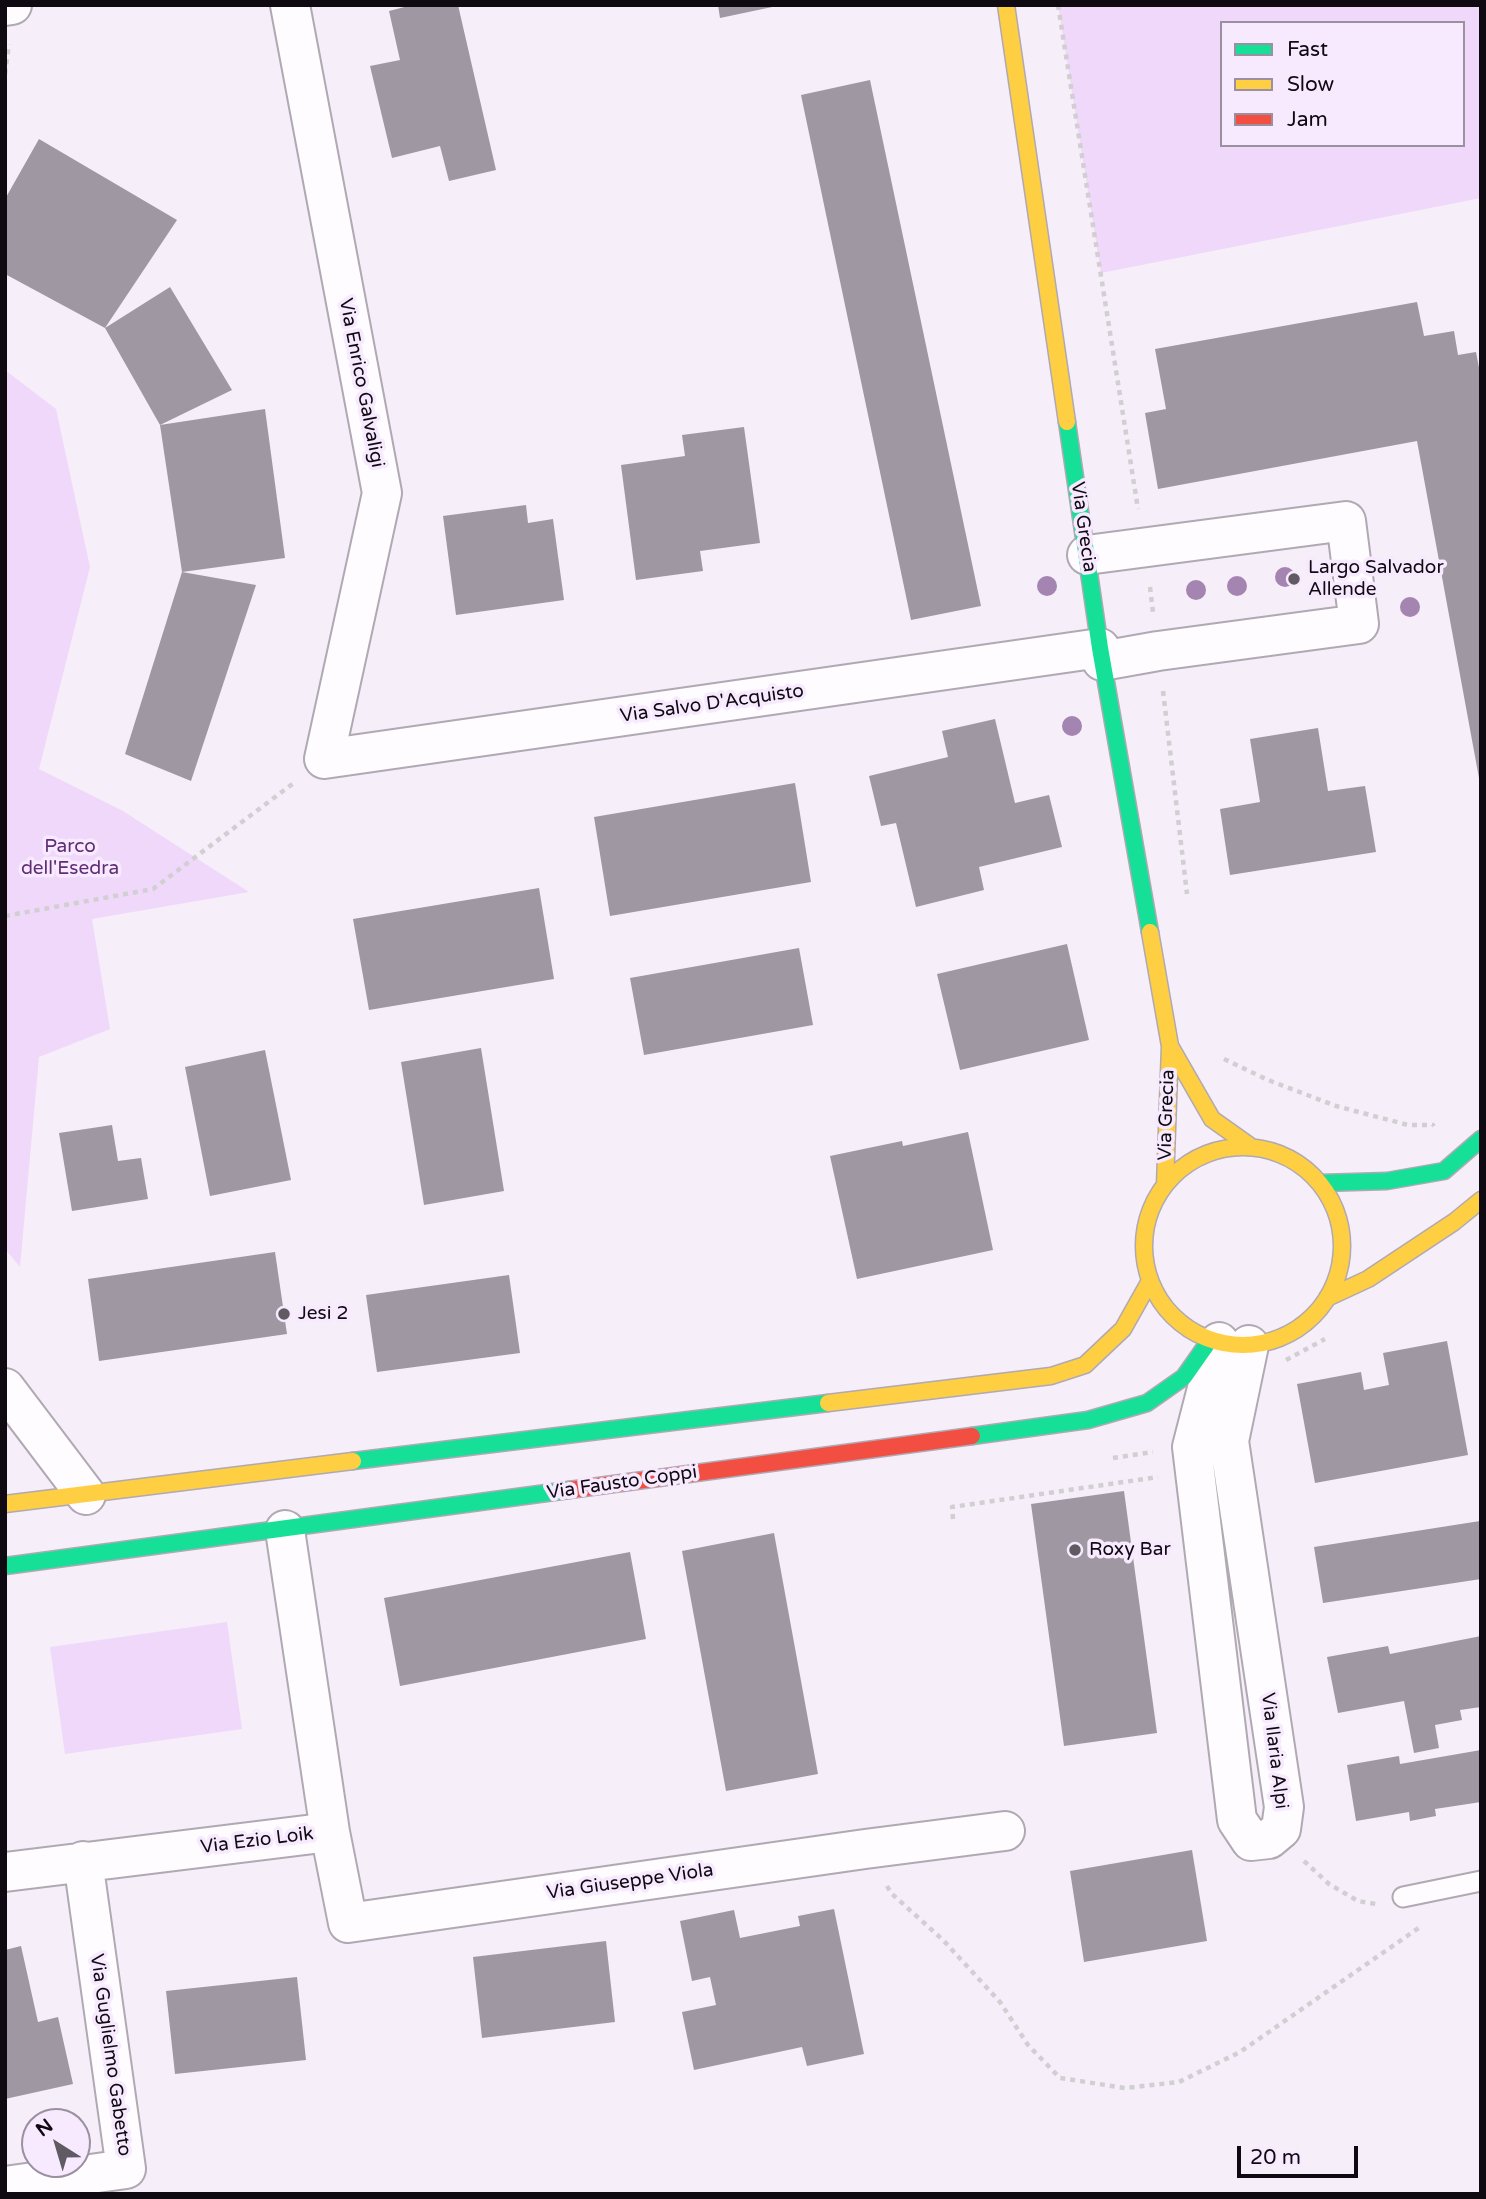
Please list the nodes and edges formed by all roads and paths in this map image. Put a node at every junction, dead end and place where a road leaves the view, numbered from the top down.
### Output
1 (12, 5) edge
2 (290, 5) edge
3 (1006, 5) edge
4 (5, 6) edge
5 (1087, 555) junction
6 (1101, 655) junction
7 (324, 759) junction
8 (5, 916) edge
9 (1170, 1046) junction
10 (1481, 1139) edge
11 (1250, 1146) junction
12 (1321, 1184) junction
13 (1165, 1185) junction
14 (1481, 1200) edge
15 (1150, 1281) junction
16 (1327, 1298) junction
17 (1226, 1342) junction
18 (5, 1388) edge
19 (1194, 1472) junction
20 (86, 1494) junction
21 (5, 1504) edge
22 (953, 1519) dead end
23 (285, 1530) junction
24 (5, 1566) edge
25 (1281, 1829) junction
26 (1004, 1831) dead end
27 (330, 1832) junction
28 (865, 1849) junction
29 (83, 1861) junction
30 (5, 1872) edge
31 (1481, 1881) edge
32 (1403, 1897) joint
33 (1428, 1921) dead end
34 (5, 2186) edge

1 - 4 street
2 - 7 street, Via Enrico Galvaligi
3 - 5 street, Via Grecia
5 - 6 street, Via Grecia
5 - 6 street
6 - 7 street, Via Salvo D'Acquisto
6 - 9 street, Via Grecia
7 - 8 path
9 - 11 street, Via Grecia
9 - 13 street, Via Grecia
10 - 12 street
11 - 12 street
11 - 13 street
12 - 16 street
13 - 15 street
14 - 16 street
15 - 17 street
15 - 20 street
16 - 17 street
17 - 19 street, Via Ilaria Alpi
17 - 23 street, Via Fausto Coppi
17 - 25 street, Via Ilaria Alpi
18 - 20 street
19 - 22 path
19 - 25 street, Via Ilaria Alpi
20 - 21 street
23 - 24 street, Via Fausto Coppi
23 - 27 street, Via Ezio Loik
25 - 32 path
26 - 28 street, Via Giuseppe Viola
27 - 28 street, Via Giuseppe Viola
27 - 29 street, Via Ezio Loik
28 - 33 path
29 - 30 street, Via Ezio Loik
29 - 34 street, Via Guglielmo Gabetto
31 - 32 lane

